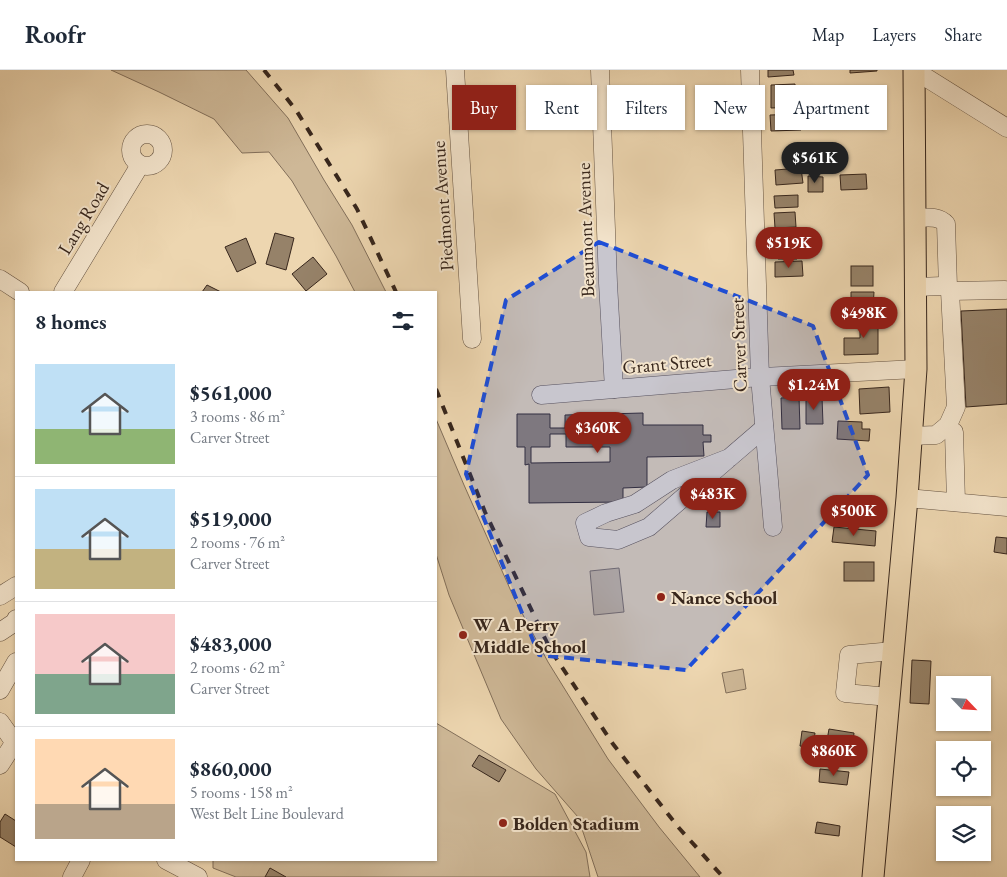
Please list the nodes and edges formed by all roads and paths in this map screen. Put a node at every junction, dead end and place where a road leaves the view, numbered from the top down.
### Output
1 (455, 70) edge
2 (600, 70) edge
3 (750, 70) edge
4 (914, 70) edge
5 (1007, 128) edge
6 (140, 165) dead end
7 (915, 218) junction
8 (0, 279) edge
9 (916, 286) junction
10 (949, 289) junction
11 (1005, 290) dead end
12 (18, 291) edge
13 (64, 291) edge
14 (472, 339) dead end
15 (916, 369) junction
16 (760, 377) junction
17 (614, 389) junction
18 (541, 395) dead end
19 (764, 428) junction
20 (954, 432) dead end
21 (912, 436) junction
22 (729, 458) junction
23 (907, 498) junction
24 (956, 502) junction
25 (1007, 507) edge
26 (773, 527) dead end
27 (15, 587) edge
28 (0, 596) edge
29 (15, 622) edge
30 (0, 632) edge
31 (893, 651) junction
32 (15, 664) edge
33 (0, 690) edge
34 (889, 697) junction
35 (0, 722) edge
36 (15, 741) edge
37 (15, 743) edge
38 (0, 765) edge
39 (80, 861) edge
40 (177, 866) edge
41 (72, 877) edge
42 (198, 877) edge
43 (873, 877) edge

1 - 14 street, Piedmont Avenue
2 - 17 street, Beaumont Avenue
3 - 16 street, Carver Street
4 - 5 street
4 - 7 main road
6 - 13 street, Lang Road
7 - 9 main road
7 - 10 street
8 - 12 street
9 - 10 street
9 - 15 main road
10 - 11 street
10 - 21 street
15 - 16 street, Grant Street
15 - 21 main road
16 - 17 street, Grant Street
16 - 19 street, Carver Street
17 - 18 street, Grant Street
19 - 22 street
19 - 26 street, Carver Street
20 - 24 street
21 - 23 main road
22 - 22 street
23 - 24 street
23 - 31 main road
24 - 25 street
27 - 28 street
29 - 30 street
31 - 34 main road
31 - 34 street
32 - 33 street
34 - 43 main road
35 - 36 street
37 - 38 street
39 - 41 street
40 - 42 street

